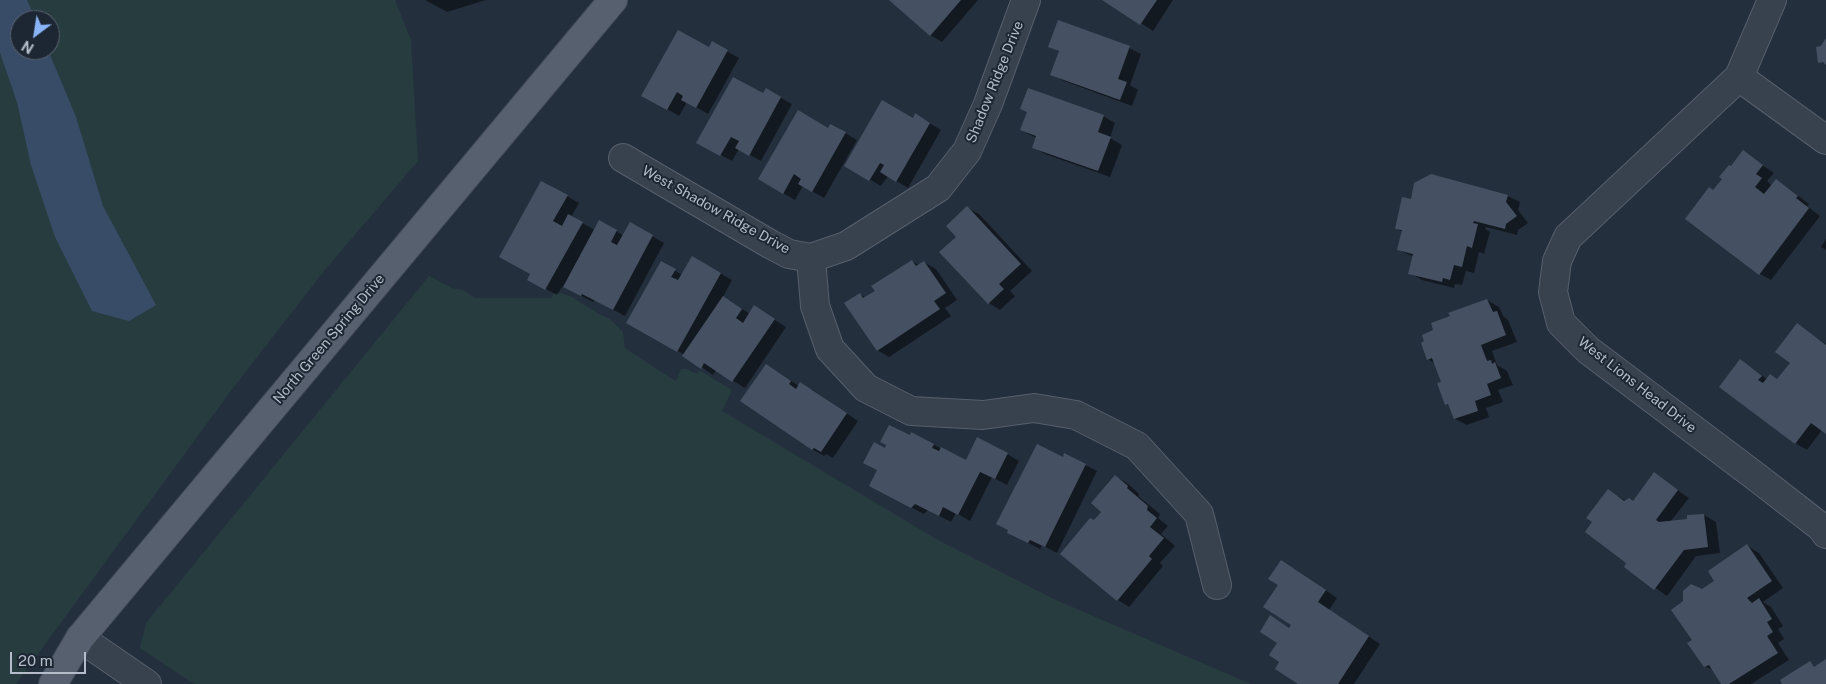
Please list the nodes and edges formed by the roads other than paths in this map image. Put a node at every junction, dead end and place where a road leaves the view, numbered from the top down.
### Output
1 (613, 0) edge
2 (1026, 0) edge
3 (1772, 0) edge
4 (1739, 78) junction
5 (1826, 140) edge
6 (623, 158) dead end
7 (810, 258) junction
8 (1825, 529) edge
9 (1217, 585) dead end
10 (80, 638) junction
11 (53, 684) edge
12 (147, 684) edge

1 - 10 main road, North Green Spring Drive
2 - 7 street, Shadow Ridge Drive
3 - 4 street
4 - 5 street
4 - 8 street, West Lions Head Drive
6 - 7 street, West Shadow Ridge Drive
7 - 9 street
10 - 11 main road, North Green Spring Drive
10 - 12 street

